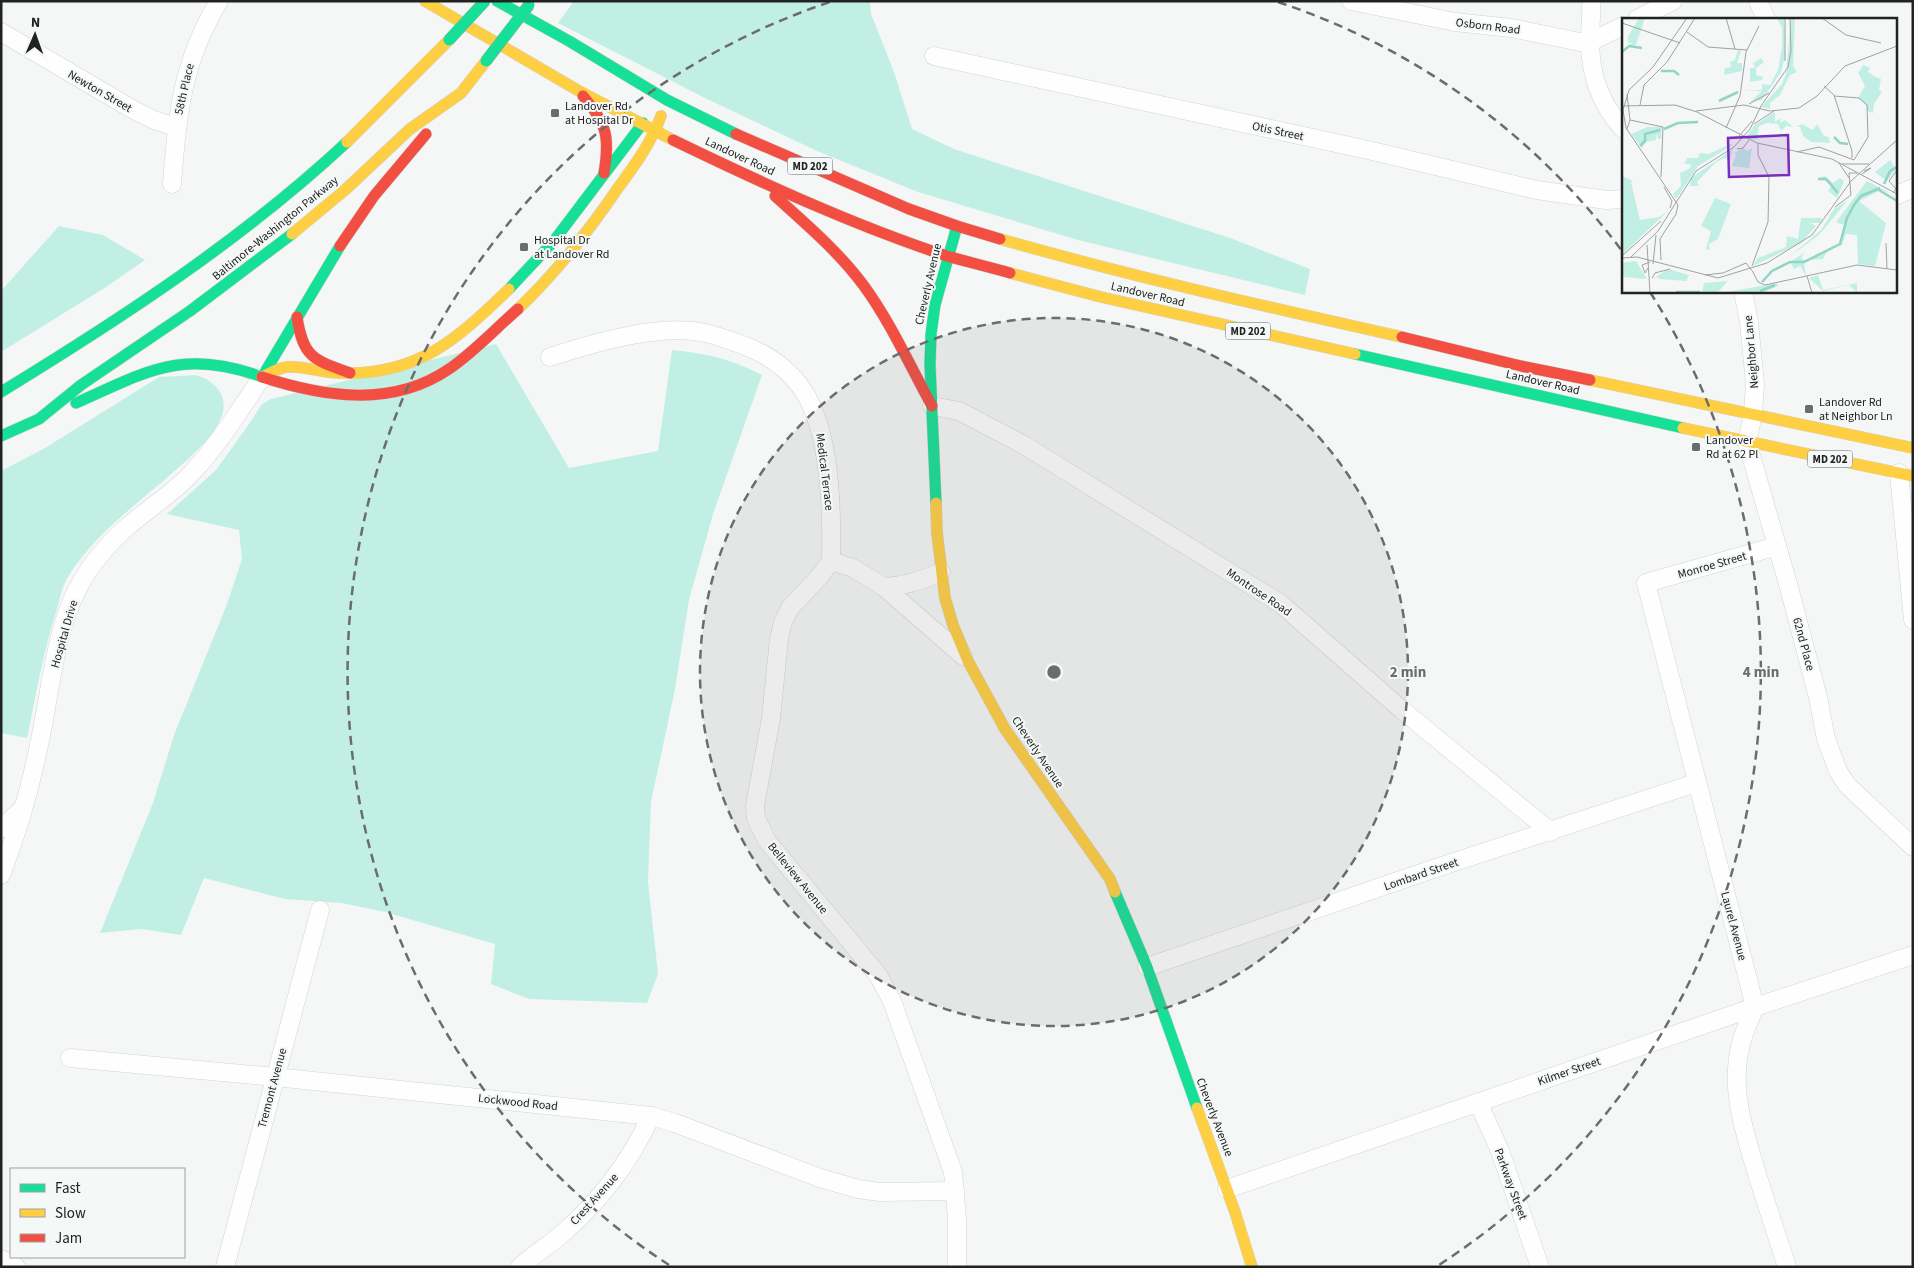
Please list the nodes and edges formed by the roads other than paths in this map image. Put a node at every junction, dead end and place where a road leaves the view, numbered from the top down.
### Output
1 (219, 1) edge
2 (425, 1) edge
3 (485, 1) edge
4 (497, 1) edge
5 (1351, 1) edge
6 (1591, 1) edge
7 (1674, 1) edge
8 (1758, 1) edge
9 (531, 3) edge
10 (1639, 18) edge
11 (1766, 18) edge
12 (1622, 26) edge
13 (1, 32) edge
14 (1590, 42) junction
15 (934, 56) dead end
16 (579, 91) junction
17 (461, 93) junction
18 (667, 100) junction
19 (642, 124) junction
20 (176, 127) junction
21 (1622, 128) edge
22 (655, 132) junction
23 (604, 173) junction
24 (759, 181) junction
25 (172, 184) dead end
26 (1913, 188) edge
27 (1896, 196) edge
28 (1622, 199) edge
29 (957, 226) junction
30 (948, 256) junction
31 (1743, 292) edge
32 (297, 317) junction
33 (550, 357) dead end
34 (350, 373) junction
35 (262, 377) junction
36 (1, 392) edge
37 (932, 406) junction
38 (1753, 414) junction
39 (40, 419) junction
40 (1, 436) edge
41 (1747, 442) junction
42 (1913, 448) edge
43 (1906, 475) edge
44 (1908, 507) edge
45 (1777, 546) junction
46 (831, 561) junction
47 (941, 572) junction
48 (1646, 584) joint
49 (884, 586) junction
50 (1913, 620) edge
51 (968, 661) junction
52 (1696, 783) junction
53 (25, 805) junction
54 (1, 829) edge
55 (1551, 832) junction
56 (1913, 848) edge
57 (3, 865) edge
58 (320, 910) dead end
59 (1913, 955) edge
60 (1147, 967) junction
61 (1755, 1007) junction
62 (70, 1058) dead end
63 (275, 1077) junction
64 (1478, 1102) junction
65 (651, 1116) junction
66 (1227, 1189) junction
67 (955, 1191) junction
68 (1, 1259) edge
69 (16, 1267) edge
70 (225, 1267) edge
71 (520, 1267) edge
72 (957, 1267) edge
73 (1252, 1267) edge
74 (1540, 1267) edge
75 (1787, 1267) edge

1 - 20 street, 58th Place
2 - 16 main road, Landover Road / MD 202
3 - 36 main road, Baltimore-Washington Parkway, bridge
4 - 18 main road, Landover Road / MD 202
5 - 14 street, Osborn Road
6 - 14 street
7 - 10 street
8 - 11 street
9 - 17 main road, Baltimore-Washington Parkway, bridge
12 - 14 street
13 - 20 street, Newton Street
14 - 21 street
15 - 28 street, Otis Street
16 - 19 main road, Landover Road / MD 202
16 - 23 main road
17 - 32 main road
17 - 39 main road, Baltimore-Washington Parkway
18 - 19 main road
18 - 22 main road
18 - 29 main road, Landover Road / MD 202
19 - 22 main road, Landover Road / MD 202
19 - 23 main road
20 - 25 street, 58th Place
22 - 24 main road, Landover Road / MD 202
22 - 35 main road
23 - 34 main road
24 - 30 main road, Landover Road / MD 202
24 - 37 main road
26 - 27 street
29 - 30 main road, Cheverly Avenue
29 - 38 main road, Landover Road / MD 202
30 - 37 main road, Cheverly Avenue
30 - 41 main road, Landover Road / MD 202
31 - 38 street, Neighbor Lane
32 - 34 main road
32 - 35 main road
33 - 46 street, Medical Terrace
34 - 35 main road
35 - 39 main road
35 - 53 street, Hospital Drive
37 - 47 main road, Cheverly Avenue
37 - 55 street, Montrose Road
38 - 41 street, 62nd Place
38 - 42 main road, Landover Road / MD 202
39 - 40 main road, Baltimore-Washington Parkway
41 - 43 main road, Landover Road / MD 202
41 - 45 street, 62nd Place
43 - 44 street
44 - 50 street
45 - 48 street, Monroe Street
45 - 56 street, 62nd Place
46 - 49 street
46 - 67 street, Belleview Avenue
47 - 49 street
47 - 51 main road, Cheverly Avenue
48 - 52 street, Laurel Avenue
49 - 51 street
51 - 60 main road, Cheverly Avenue
52 - 55 street, Lombard Street
52 - 61 street, Laurel Avenue
53 - 54 street
53 - 57 street, Hospital Drive
55 - 60 street, Lombard Street
58 - 63 street, Tremont Avenue
59 - 61 street, Kilmer Street
60 - 66 main road, Cheverly Avenue
61 - 64 street, Kilmer Street
61 - 75 street
62 - 63 street, Lockwood Road
63 - 65 street, Lockwood Road
63 - 70 street, Tremont Avenue
64 - 66 street, Kilmer Street
64 - 74 street, Parkway Street
65 - 67 street, Lockwood Road
65 - 71 street, Crest Avenue
66 - 73 main road, Cheverly Avenue
67 - 72 street, Belleview Avenue
68 - 69 street

